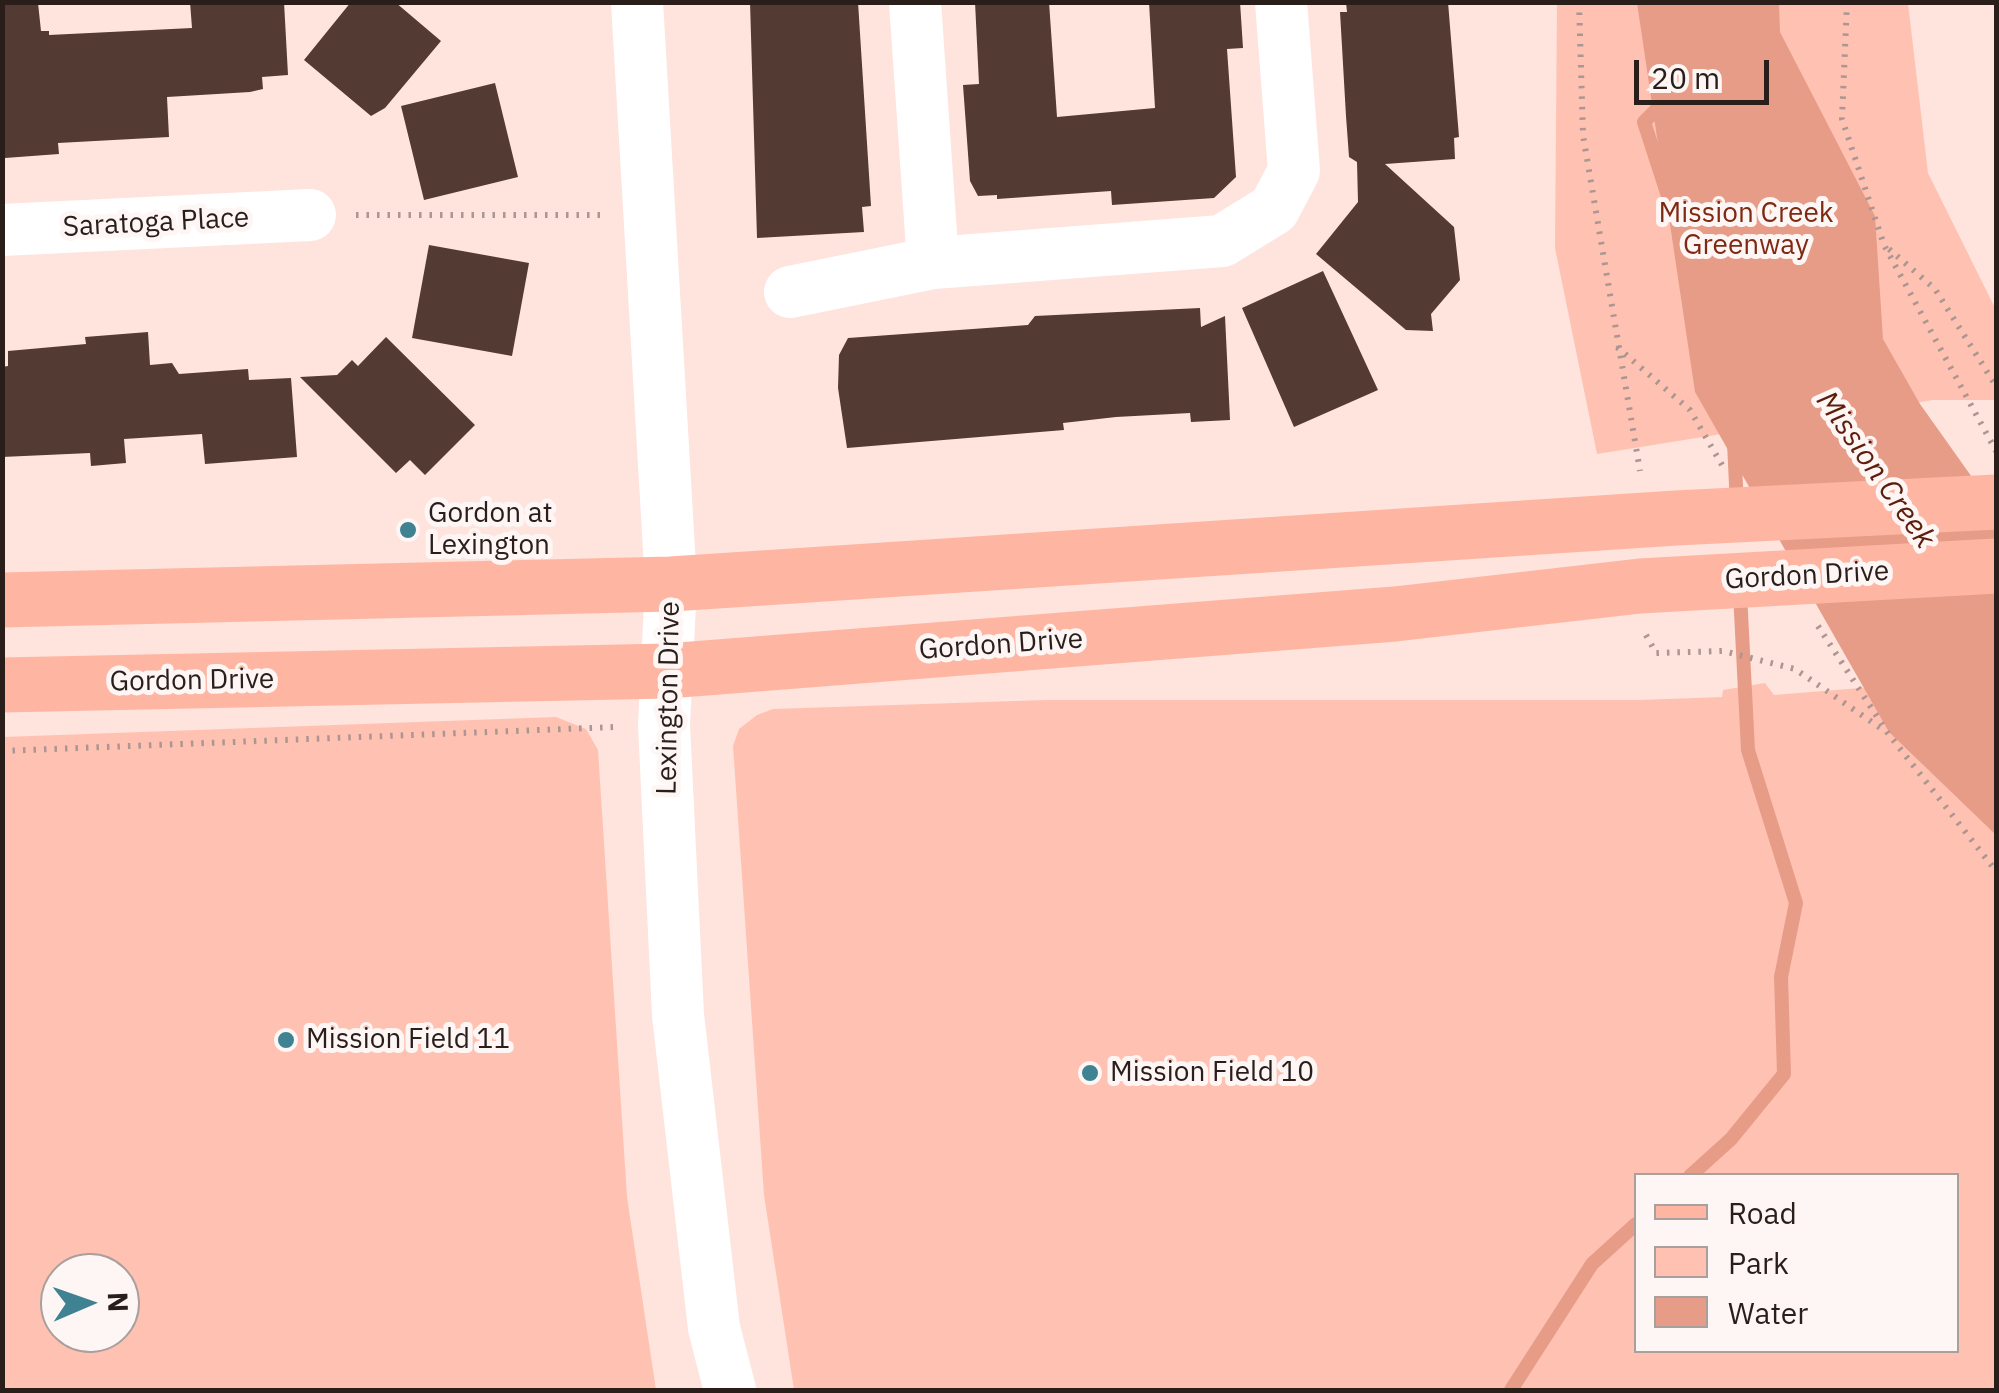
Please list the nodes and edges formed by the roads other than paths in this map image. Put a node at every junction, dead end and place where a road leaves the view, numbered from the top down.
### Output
1 (637, 2) edge
2 (915, 2) edge
3 (1280, 2) edge
4 (310, 215) road end
5 (2, 230) edge
6 (933, 263) junction
7 (790, 292) dead end
8 (1996, 502) edge
9 (1996, 566) edge
10 (671, 584) junction
11 (2, 600) edge
12 (666, 671) junction
13 (2, 684) edge
14 (730, 1390) edge

1 - 10 street, Lexington Drive
2 - 6 street
3 - 6 street
4 - 5 street, Saratoga Place
6 - 7 street
8 - 10 main road
9 - 12 main road, Gordon Drive
10 - 11 main road
10 - 12 street, Lexington Drive
12 - 13 main road, Gordon Drive
12 - 14 street, Lexington Drive

